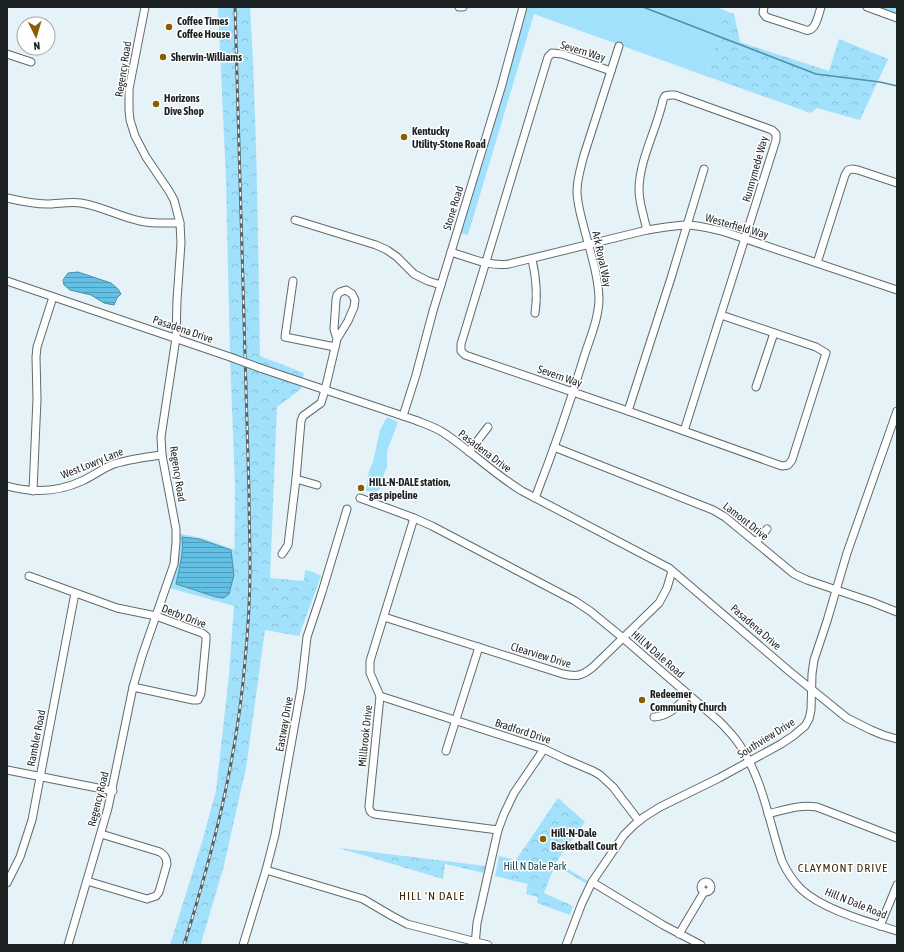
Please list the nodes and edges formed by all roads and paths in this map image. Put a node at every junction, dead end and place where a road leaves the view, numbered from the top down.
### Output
1 (145, 7) edge
2 (458, 7) edge
3 (464, 7) edge
4 (523, 7) edge
5 (764, 7) edge
6 (821, 7) edge
7 (867, 7) edge
8 (897, 18) edge
9 (619, 46) dead end
10 (7, 54) edge
11 (31, 62) dead end
12 (610, 71) junction
13 (704, 169) dead end
14 (897, 183) edge
15 (7, 198) edge
16 (295, 220) dead end
17 (180, 223) junction
18 (686, 225) junction
19 (647, 230) junction
20 (745, 239) junction
21 (588, 244) junction
22 (451, 252) junction
23 (532, 259) junction
24 (486, 263) junction
25 (817, 263) junction
26 (7, 281) edge
27 (293, 281) dead end
28 (441, 285) junction
29 (897, 290) edge
30 (53, 297) junction
31 (535, 313) dead end
32 (721, 315) junction
33 (774, 333) junction
34 (176, 338) junction
35 (337, 339) junction
36 (335, 347) junction
37 (756, 387) dead end
38 (326, 390) junction
39 (573, 392) junction
40 (628, 411) junction
41 (897, 411) edge
42 (403, 416) junction
43 (488, 427) dead end
44 (684, 431) junction
45 (554, 447) junction
46 (469, 452) junction
47 (162, 455) junction
48 (296, 480) junction
49 (316, 485) dead end
50 (7, 486) edge
51 (33, 490) junction
52 (360, 498) dead end
53 (535, 498) junction
54 (347, 509) dead end
55 (414, 518) junction
56 (767, 529) dead end
57 (756, 542) junction
58 (282, 554) dead end
59 (672, 571) junction
60 (29, 576) dead end
61 (836, 590) junction
62 (75, 593) junction
63 (897, 612) edge
64 (156, 616) junction
65 (384, 617) junction
66 (623, 638) junction
67 (479, 647) junction
68 (133, 687) junction
69 (811, 688) junction
70 (689, 695) junction
71 (380, 696) junction
72 (654, 717) dead end
73 (456, 721) junction
74 (897, 738) edge
75 (544, 749) junction
76 (446, 751) dead end
77 (750, 761) junction
78 (7, 770) edge
79 (40, 776) junction
80 (112, 791) junction
81 (768, 814) junction
82 (639, 820) junction
83 (498, 830) junction
84 (101, 834) junction
85 (897, 838) edge
86 (266, 870) junction
87 (87, 881) junction
88 (592, 882) junction
89 (7, 883) edge
90 (897, 885) edge
91 (704, 892) dead end
92 (880, 926) junction
93 (897, 931) edge
94 (679, 934) junction
95 (475, 943) edge
96 (245, 944) edge
97 (68, 945) edge
98 (488, 945) edge
99 (566, 945) edge
100 (701, 945) edge

1 - 17 street, Regency Road
2 - 3 street
4 - 22 street, Stone Road
5 - 6 street
7 - 8 street
9 - 12 street, Ark Royal Way
10 - 11 street
12 - 21 street, Ark Royal Way
12 - 24 street, Severn Way
13 - 18 street
14 - 25 street
15 - 17 street
16 - 28 street
17 - 34 street, Regency Road
18 - 19 street, Westerfield Way
18 - 20 street, Westerfield Way
18 - 40 street
19 - 20 street, Runnymede Way
19 - 21 street, Westerfield Way
20 - 25 street, Westerfield Way
20 - 32 street, Runnymede Way
21 - 23 street, Westerfield Way
21 - 39 street, Ark Royal Way
22 - 24 street, Westerfield Way
22 - 28 street, Stone Road
23 - 24 street, Westerfield Way
23 - 31 street
24 - 39 street, Severn Way
25 - 29 street, Westerfield Way
26 - 30 street, Pasadena Drive
27 - 36 street
28 - 42 street, Stone Road
30 - 34 street, Pasadena Drive
30 - 51 street
32 - 33 street, Severn Way
32 - 44 street, Runnymede Way
33 - 37 street
33 - 44 street, Severn Way
34 - 38 street, Pasadena Drive, bridge
34 - 47 street, Regency Road
35 - 35 street
35 - 36 street
36 - 38 street
38 - 42 street, Pasadena Drive
38 - 48 street
39 - 40 street, Severn Way
39 - 45 street, Ark Royal Way
40 - 44 street, Severn Way
41 - 61 street, Southview Drive
42 - 46 street, Pasadena Drive
43 - 46 street
45 - 53 street, Ark Royal Way
45 - 57 street, Lamont Drive
46 - 53 street, Pasadena Drive
47 - 51 street, West Lowry Lane
47 - 64 street, Regency Road
48 - 49 street
48 - 58 street
50 - 51 street, West Lowry Lane
52 - 55 street, Hill N Dale Road
53 - 59 street, Pasadena Drive
54 - 86 street, Eastway Drive
55 - 65 street, Millbrook Drive
55 - 66 street, Hill N Dale Road
56 - 57 street
57 - 61 street, Lamont Drive
59 - 66 street, Clearview Drive
59 - 69 street, Pasadena Drive
60 - 62 street, Derby Drive
61 - 63 street, Lamont Drive
61 - 69 street, Southview Drive
62 - 64 street, Derby Drive
62 - 79 street, Rambler Road
64 - 68 street, Regency Road
64 - 68 street, Derby Drive
65 - 67 street, Clearview Drive
65 - 71 street, Millbrook Drive
66 - 67 street, Clearview Drive
66 - 70 street, Hill N Dale Road
67 - 73 street
68 - 80 street, Regency Road
69 - 74 street, Pasadena Drive
69 - 77 street, Southview Drive
70 - 72 street
70 - 77 street, Hill N Dale Road
71 - 73 street, Bradford Drive
71 - 83 street, Millbrook Drive
73 - 75 street, Bradford Drive
73 - 76 street
75 - 82 street, Bradford Drive
75 - 83 street
77 - 81 street, Hill N Dale Road
77 - 82 street, Southview Drive
78 - 79 street
79 - 80 street
79 - 89 street, Rambler Road
80 - 84 street, Regency Road
81 - 85 street
81 - 92 street, Hill N Dale Road
82 - 88 street, Southview Drive
83 - 95 street
84 - 87 street, Regency Road
84 - 87 street
86 - 95 street
86 - 96 street, Eastway Drive
87 - 97 street, Regency Road
88 - 94 street
88 - 99 street, Southview Drive
90 - 92 street
91 - 94 street
92 - 93 street, Hill N Dale Road
94 - 100 street
95 - 98 street

